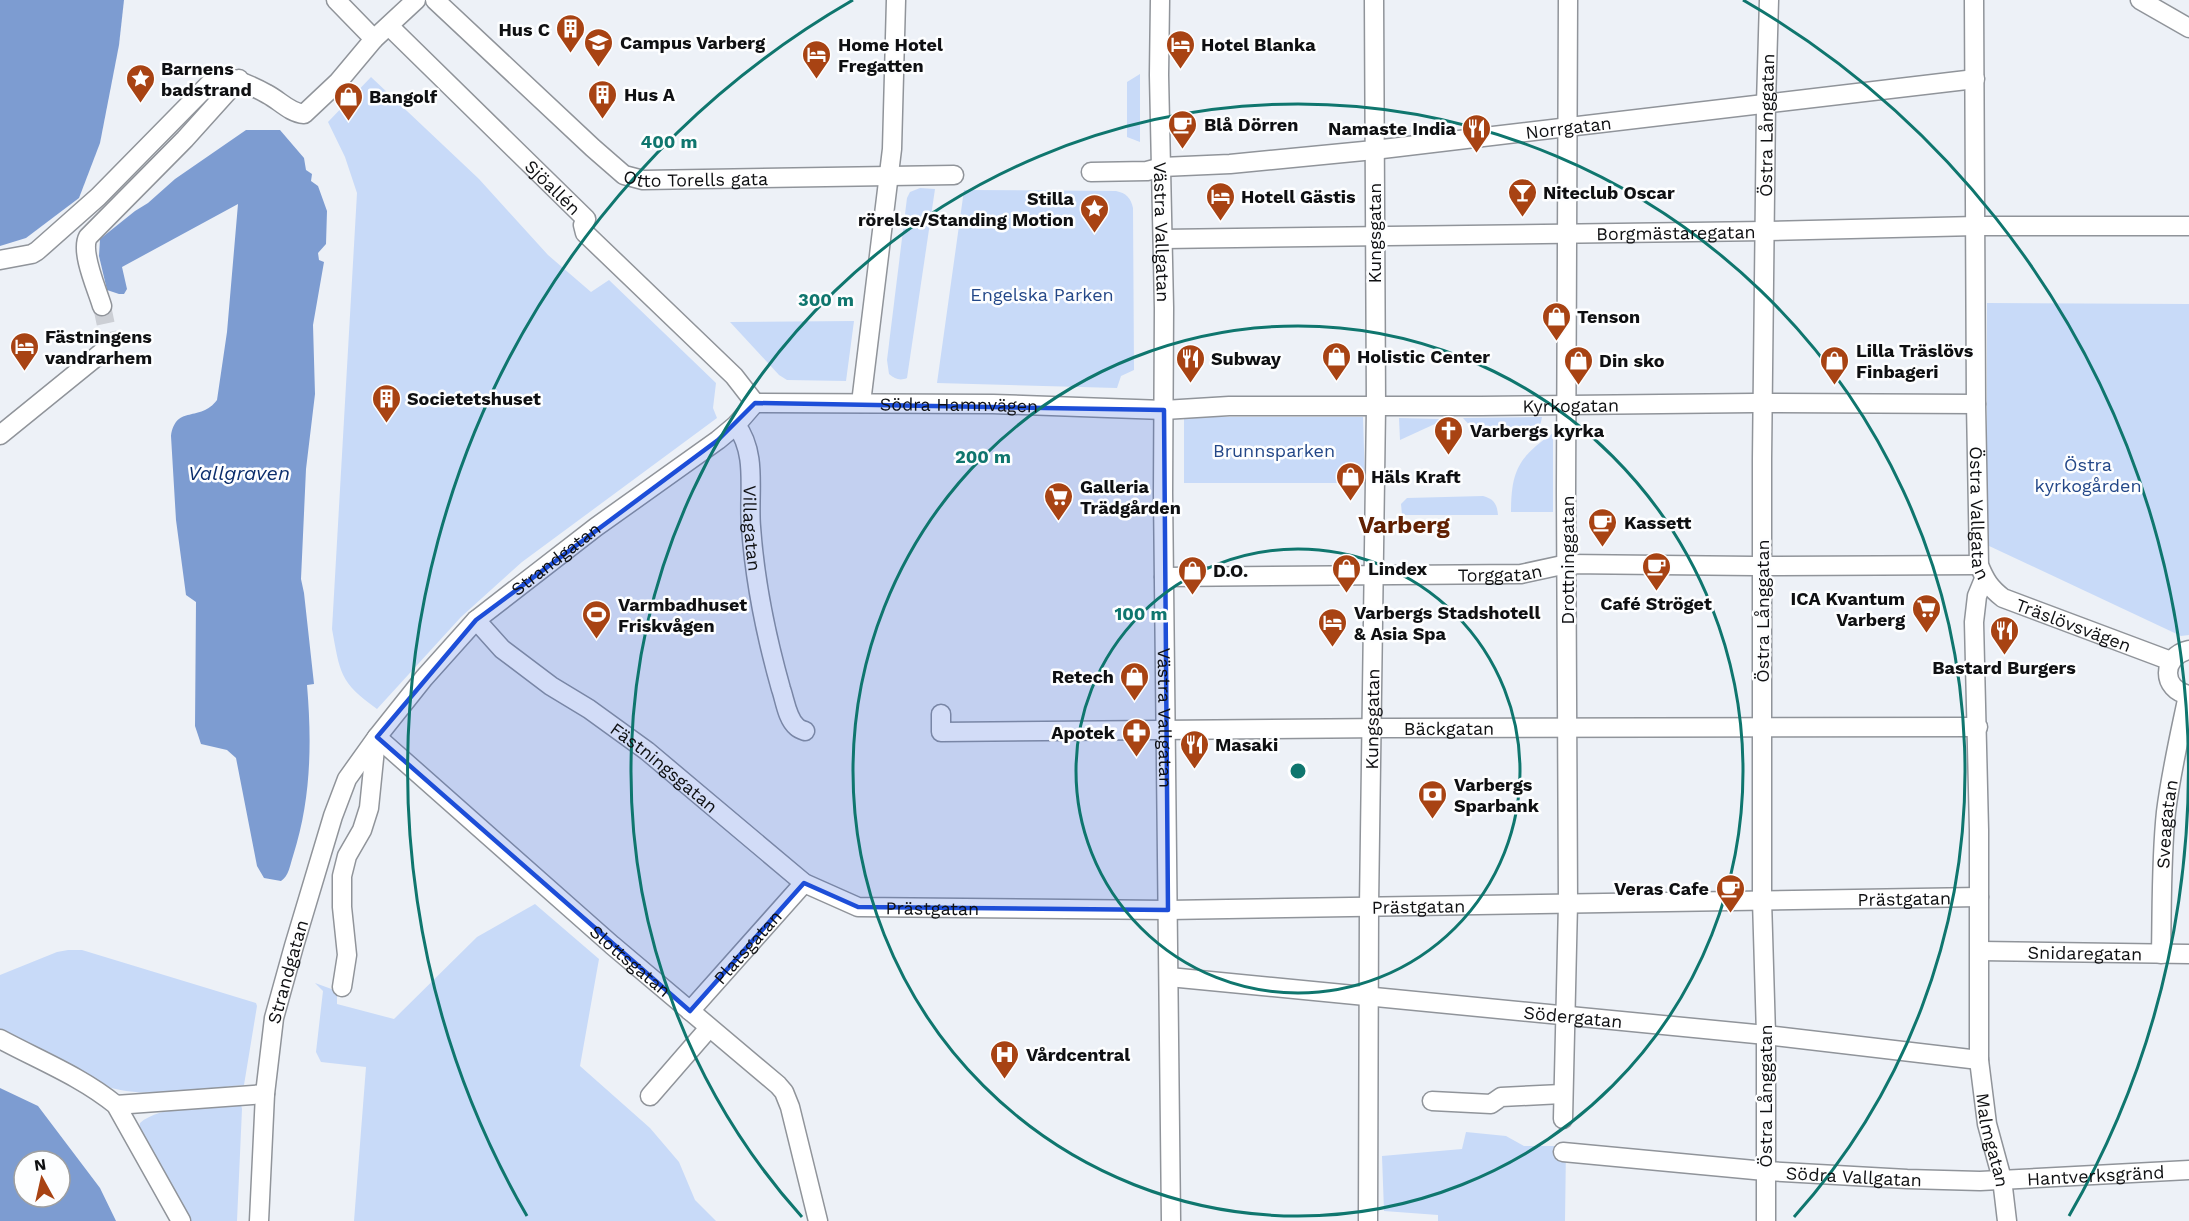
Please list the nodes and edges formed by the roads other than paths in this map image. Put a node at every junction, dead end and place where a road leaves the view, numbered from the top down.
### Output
1 (336, 0) edge
2 (416, 0) edge
3 (435, 0) edge
4 (896, 0) edge
5 (1160, 0) edge
6 (1374, 0) edge
7 (1568, 0) edge
8 (1769, 0) edge
9 (1974, 0) edge
10 (2140, 0) edge
11 (389, 26) junction
12 (2189, 28) edge
13 (374, 39) junction
14 (238, 79) junction
15 (1975, 79) junction
16 (1766, 104) junction
17 (1567, 126) junction
18 (1374, 150) junction
19 (1162, 167) junction
20 (1091, 172) dead end
21 (954, 175) dead end
22 (889, 176) junction
23 (1976, 226) junction
24 (2189, 226) edge
25 (1766, 231) junction
26 (1567, 234) junction
27 (1374, 237) junction
28 (1163, 239) junction
29 (0, 260) edge
30 (102, 306) tunnel mouth
31 (106, 349) dead end
32 (755, 403) junction
33 (861, 403) junction
34 (1763, 403) junction
35 (1976, 404) junction
36 (1567, 405) junction
37 (1376, 406) junction
38 (1164, 410) junction
39 (736, 425) junction
40 (0, 435) edge
41 (1567, 564) junction
42 (1762, 566) junction
43 (1982, 572) junction
44 (1374, 576) junction
45 (1164, 577) junction
46 (476, 620) junction
47 (2189, 650) edge
48 (2171, 661) junction
49 (2188, 695) edge
50 (941, 714) dead end
51 (1978, 727) junction
52 (1567, 728) junction
53 (1762, 728) junction
54 (1373, 729) junction
55 (805, 731) dead end
56 (1166, 731) junction
57 (376, 737) junction
58 (804, 883) junction
59 (1979, 897) junction
60 (1762, 900) junction
61 (1568, 903) junction
62 (1369, 906) junction
63 (858, 907) joint
64 (1168, 910) junction
65 (1980, 951) junction
66 (2161, 954) junction
67 (2189, 954) edge
68 (1169, 977) junction
69 (342, 987) dead end
70 (1369, 997) junction
71 (690, 1011) junction
72 (1565, 1016) junction
73 (710, 1028) junction
74 (1766, 1035) junction
75 (0, 1040) edge
76 (1979, 1060) junction
77 (265, 1094) junction
78 (1562, 1094) junction
79 (650, 1096) dead end
80 (1432, 1101) dead end
81 (116, 1106) junction
82 (1563, 1119) dead end
83 (1563, 1152) dead end
84 (2189, 1170) edge
85 (1764, 1171) junction
86 (2002, 1179) junction
87 (181, 1221) edge
88 (259, 1221) edge
89 (818, 1221) edge
90 (1171, 1221) edge
91 (1368, 1221) edge
92 (1766, 1221) edge
93 (2007, 1221) edge

1 - 13 street
2 - 11 street
3 - 22 street, Otto Torells gata
4 - 22 street
5 - 19 street, Västra Vallgatan
6 - 18 street, Kungsgatan
7 - 17 street, Drottninggatan
8 - 16 street, Östra Långgatan
9 - 15 street, Östra Vallgatan
10 - 12 street
11 - 13 street
11 - 32 street, Sjöallén
13 - 14 street
14 - 29 street
14 - 30 street
15 - 16 street, Norrgatan
15 - 23 street, Östra Vallgatan
16 - 17 street, Norrgatan
16 - 25 street, Östra Långgatan
17 - 18 street, Norrgatan
17 - 26 street, Drottninggatan
18 - 19 street, Norrgatan
18 - 27 street, Kungsgatan
19 - 20 street
19 - 28 street, Västra Vallgatan
21 - 22 street, Otto Torells gata
22 - 33 street
23 - 24 street, Borgmästaregatan
23 - 25 street, Borgmästaregatan
23 - 35 street, Östra Vallgatan
25 - 26 street, Borgmästaregatan
25 - 34 street, Östra Långgatan
26 - 27 street, Borgmästaregatan
26 - 36 street, Drottninggatan
27 - 28 street, Borgmästaregatan
27 - 37 street, Kungsgatan
28 - 38 street, Västra Vallgatan
31 - 40 street
32 - 33 street, Södra Hamnvägen
32 - 39 street, Strandgatan
33 - 38 street, Södra Hamnvägen
34 - 35 street, Kyrkogatan
34 - 36 street, Kyrkogatan
34 - 42 street, Östra Långgatan
35 - 43 street, Östra Vallgatan
36 - 37 street, Kyrkogatan
36 - 41 street, Drottninggatan
37 - 38 street, Kyrkogatan
37 - 44 street, Kungsgatan
38 - 45 street, Västra Vallgatan
39 - 46 street, Strandgatan
39 - 55 street, Villagatan
41 - 42 street, Torggatan
41 - 44 street, Torggatan
41 - 52 street, Drottninggatan
42 - 43 street, Torggatan
42 - 53 street, Östra Långgatan
43 - 48 street, Träslövsvägen
43 - 51 street, Östra Vallgatan
44 - 45 street, Torggatan
44 - 54 street, Kungsgatan
45 - 56 street, Västra Vallgatan
46 - 57 street, Strandgatan
46 - 58 street, Fästningsgatan
47 - 48 street
48 - 49 street
49 - 66 street, Sveagatan
50 - 56 street, Bäckgatan
51 - 53 street, Bäckgatan
51 - 59 street, Östra Vallgatan
52 - 53 street, Bäckgatan
52 - 54 street, Bäckgatan
52 - 61 street, Drottninggatan
53 - 60 street, Östra Långgatan
54 - 56 street, Bäckgatan
54 - 62 street, Kungsgatan
56 - 64 street, Västra Vallgatan
57 - 69 street
57 - 71 street, Slottsgatan
57 - 77 street, Strandgatan
58 - 63 street, Fästningsgatan
58 - 71 street, Platsgatan
59 - 60 street, Prästgatan
59 - 65 street, Östra Vallgatan
60 - 61 street, Prästgatan
60 - 74 street, Östra Långgatan
61 - 62 street, Prästgatan
61 - 72 street, Drottninggatan
62 - 64 street, Prästgatan
62 - 70 street, Kungsgatan
63 - 64 street, Prästgatan
64 - 68 street, Västra Vallgatan
65 - 66 street, Snidaregatan
65 - 76 street, Östra Vallgatan
66 - 67 street, Snidaregatan
68 - 70 street, Södergatan
68 - 90 street, Västra Vallgatan
70 - 72 street, Södergatan
70 - 91 street, Kungsgatan
71 - 73 street, Slottsgatan
72 - 74 street, Södergatan
72 - 78 street, Drottninggatan
73 - 79 street
73 - 89 street, Slottsgatan
74 - 76 street, Södergatan
74 - 85 street, Östra Långgatan
75 - 81 street
76 - 86 street, Malmgatan
77 - 81 street
77 - 88 street, Strandgatan
78 - 80 street
78 - 82 street, Drottninggatan
81 - 87 street
83 - 85 street, Södra Vallgatan
84 - 86 street, Hantverksgränd
85 - 86 street, Södra Vallgatan
85 - 92 street, Östra Långgatan
86 - 93 street, Malmgatan

